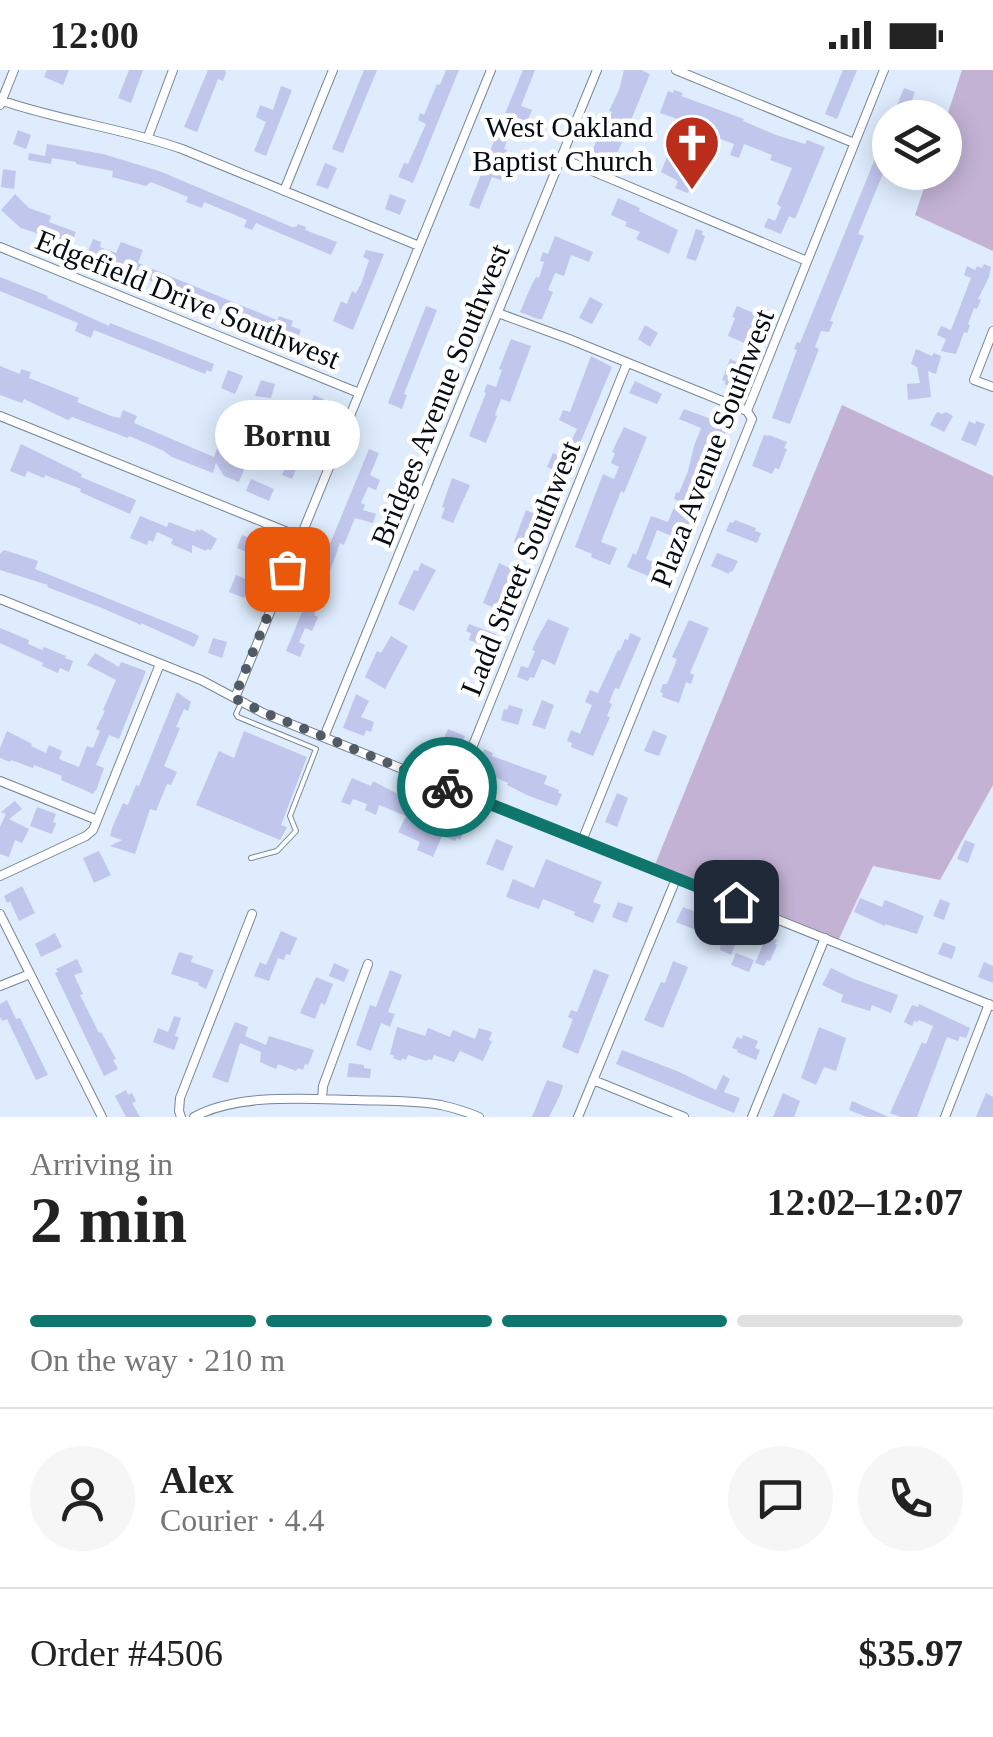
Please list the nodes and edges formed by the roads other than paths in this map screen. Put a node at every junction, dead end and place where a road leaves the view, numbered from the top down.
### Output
1 (14, 70) edge
2 (173, 70) edge
3 (333, 70) edge
4 (491, 70) edge
5 (597, 70) edge
6 (676, 70) edge
7 (884, 70) edge
8 (1, 102) edge
9 (148, 136) junction
10 (854, 143) junction
11 (561, 158) junction
12 (284, 191) junction
13 (419, 246) junction
14 (0, 247) edge
15 (807, 260) junction
16 (498, 313) junction
17 (993, 331) edge
18 (627, 363) junction
19 (993, 387) edge
20 (359, 393) junction
21 (747, 411) junction
22 (0, 416) edge
23 (300, 537) junction
24 (0, 599) edge
25 (160, 664) junction
26 (238, 700) junction
27 (286, 722) junction
28 (281, 735) junction
29 (322, 736) junction
30 (316, 749) junction
31 (0, 781) edge
32 (454, 790) junction
33 (97, 820) junction
34 (582, 841) junction
35 (251, 858) dead end
36 (0, 876) edge
37 (676, 878) junction
38 (0, 914) edge
39 (252, 914) dead end
40 (825, 938) junction
41 (368, 964) dead end
42 (30, 974) junction
43 (0, 986) edge
44 (991, 1005) edge
45 (593, 1080) junction
46 (322, 1099) junction
47 (102, 1117) edge
48 (182, 1117) edge
49 (194, 1117) edge
50 (479, 1117) edge
51 (578, 1117) edge
52 (684, 1117) edge
53 (752, 1117) edge
54 (945, 1117) edge

1 - 8 street
2 - 9 street
3 - 12 street
4 - 13 street
5 - 11 street, Bridges Avenue Southwest
6 - 10 street
7 - 10 street, Plaza Avenue Southwest
8 - 9 street
9 - 12 street
10 - 15 street, Plaza Avenue Southwest
11 - 15 street
11 - 16 street, Bridges Avenue Southwest
12 - 13 street
13 - 20 street
14 - 20 street, Edgefield Drive Southwest
15 - 21 street, Plaza Avenue Southwest
16 - 18 street
16 - 29 street, Bridges Avenue Southwest
17 - 19 street
18 - 21 street
18 - 32 street, Ladd Street Southwest
20 - 23 street
21 - 34 street, Plaza Avenue Southwest
22 - 23 street
23 - 26 street
24 - 25 street
25 - 26 street
25 - 33 street
26 - 27 street
26 - 28 lane
27 - 28 lane
27 - 29 street
28 - 30 lane
29 - 30 lane
29 - 32 street
30 - 35 lane
31 - 33 street
32 - 34 street
33 - 36 street
34 - 37 street
37 - 40 street
37 - 45 street
38 - 42 street
39 - 48 street
40 - 44 street
40 - 53 street
41 - 46 street
42 - 43 street
42 - 47 street
44 - 54 street
45 - 51 street
45 - 52 street
46 - 49 street
46 - 50 street

